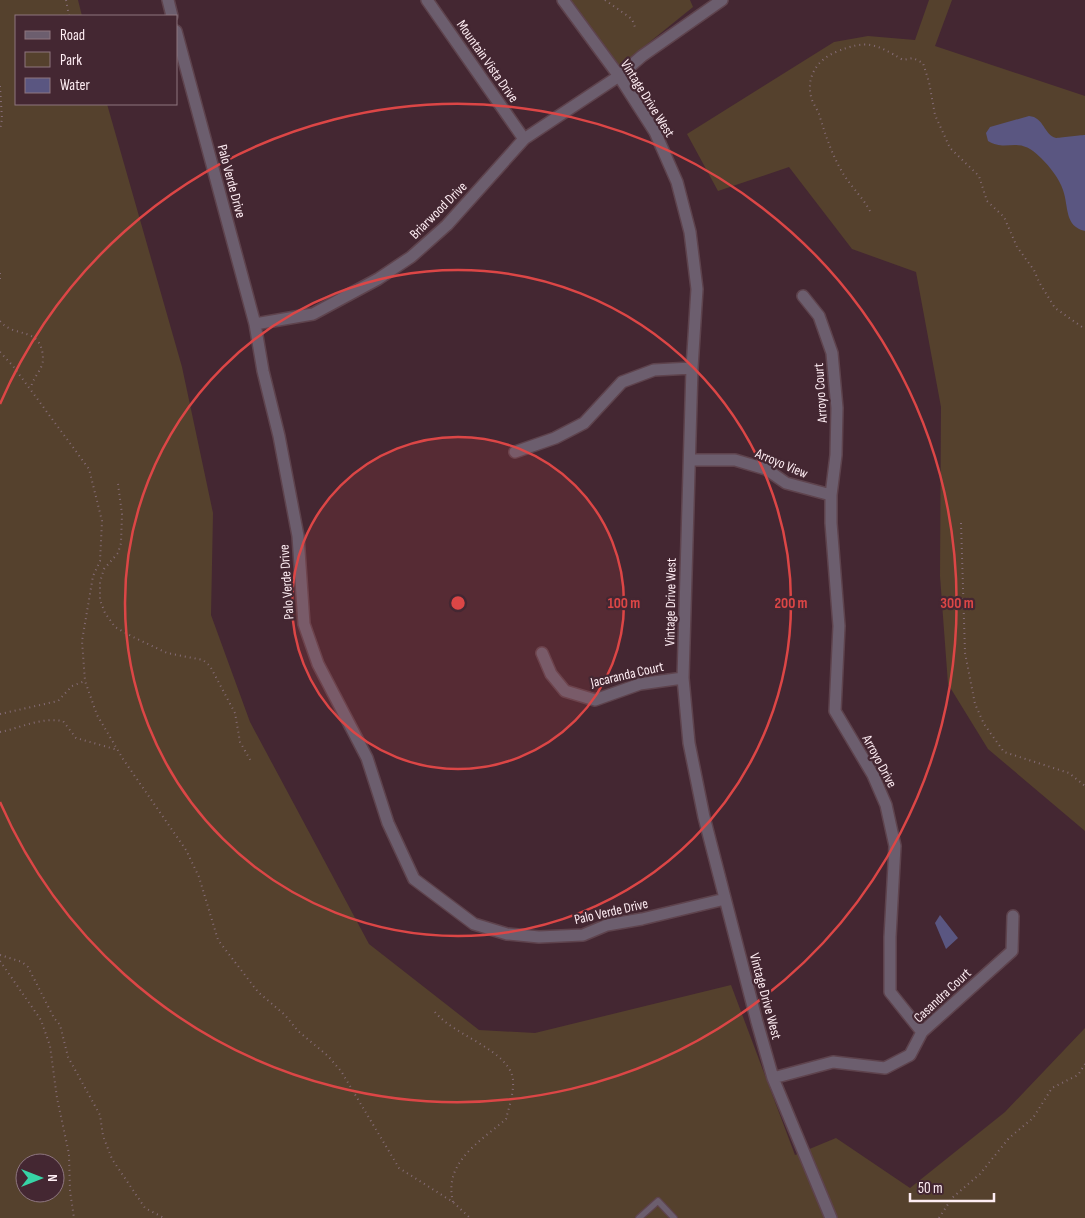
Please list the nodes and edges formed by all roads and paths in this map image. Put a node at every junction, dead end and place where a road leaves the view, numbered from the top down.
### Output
1 (66, 0) edge
2 (168, 0) edge
3 (427, 0) edge
4 (563, 0) edge
5 (605, 0) edge
6 (722, 0) edge
7 (69, 15) edge
8 (172, 15) edge
9 (636, 30) dead end
10 (178, 38) edge
11 (619, 76) junction
12 (0, 86) edge
13 (0, 130) edge
14 (524, 139) junction
15 (870, 211) dead end
16 (0, 274) edge
17 (0, 281) edge
18 (803, 296) dead end
19 (0, 321) edge
20 (256, 324) junction
21 (1085, 329) edge
22 (0, 352) edge
23 (692, 368) junction
24 (31, 390) junction
25 (515, 452) dead end
26 (691, 460) junction
27 (118, 484) dead end
28 (831, 495) junction
29 (961, 523) dead end
30 (542, 653) dead end
31 (683, 678) junction
32 (85, 680) junction
33 (0, 714) edge
34 (0, 732) edge
35 (118, 750) junction
36 (252, 763) dead end
37 (1085, 786) edge
38 (725, 900) junction
39 (1013, 916) dead end
40 (0, 955) edge
41 (0, 961) edge
42 (435, 1012) dead end
43 (922, 1032) junction
44 (1085, 1064) edge
45 (774, 1078) junction
46 (453, 1202) junction
47 (74, 1218) edge
48 (164, 1218) edge
49 (470, 1218) edge
50 (639, 1218) edge
51 (674, 1218) edge
52 (831, 1218) edge
53 (939, 1218) edge

1 - 7 path
2 - 8 street
3 - 14 street, Mountain Vista Drive
4 - 11 street, Vintage Drive West
5 - 9 path
6 - 11 street, Briarwood Drive
10 - 20 street, Palo Verde Drive
11 - 14 street, Briarwood Drive
11 - 23 street, Vintage Drive West
12 - 13 path
14 - 20 street, Briarwood Drive
15 - 21 path
16 - 17 path
18 - 28 street, Arroyo Court
19 - 24 path
20 - 38 street, Palo Verde Drive
22 - 24 path
23 - 25 street
23 - 26 street, Vintage Drive West
24 - 32 path
26 - 28 street, Arroyo View
26 - 31 street, Vintage Drive West
27 - 36 path
28 - 43 street, Arroyo Drive
29 - 37 path
30 - 31 street, Jacaranda Court
31 - 38 street, Vintage Drive West
32 - 33 path
32 - 35 path
34 - 35 path
35 - 46 path
38 - 45 street, Vintage Drive West
39 - 43 street, Casandra Court
40 - 48 path
41 - 47 path
42 - 46 path
43 - 45 street, Casandra Court
44 - 53 path
45 - 52 street, Vintage Drive West
46 - 49 path
50 - 51 lane

